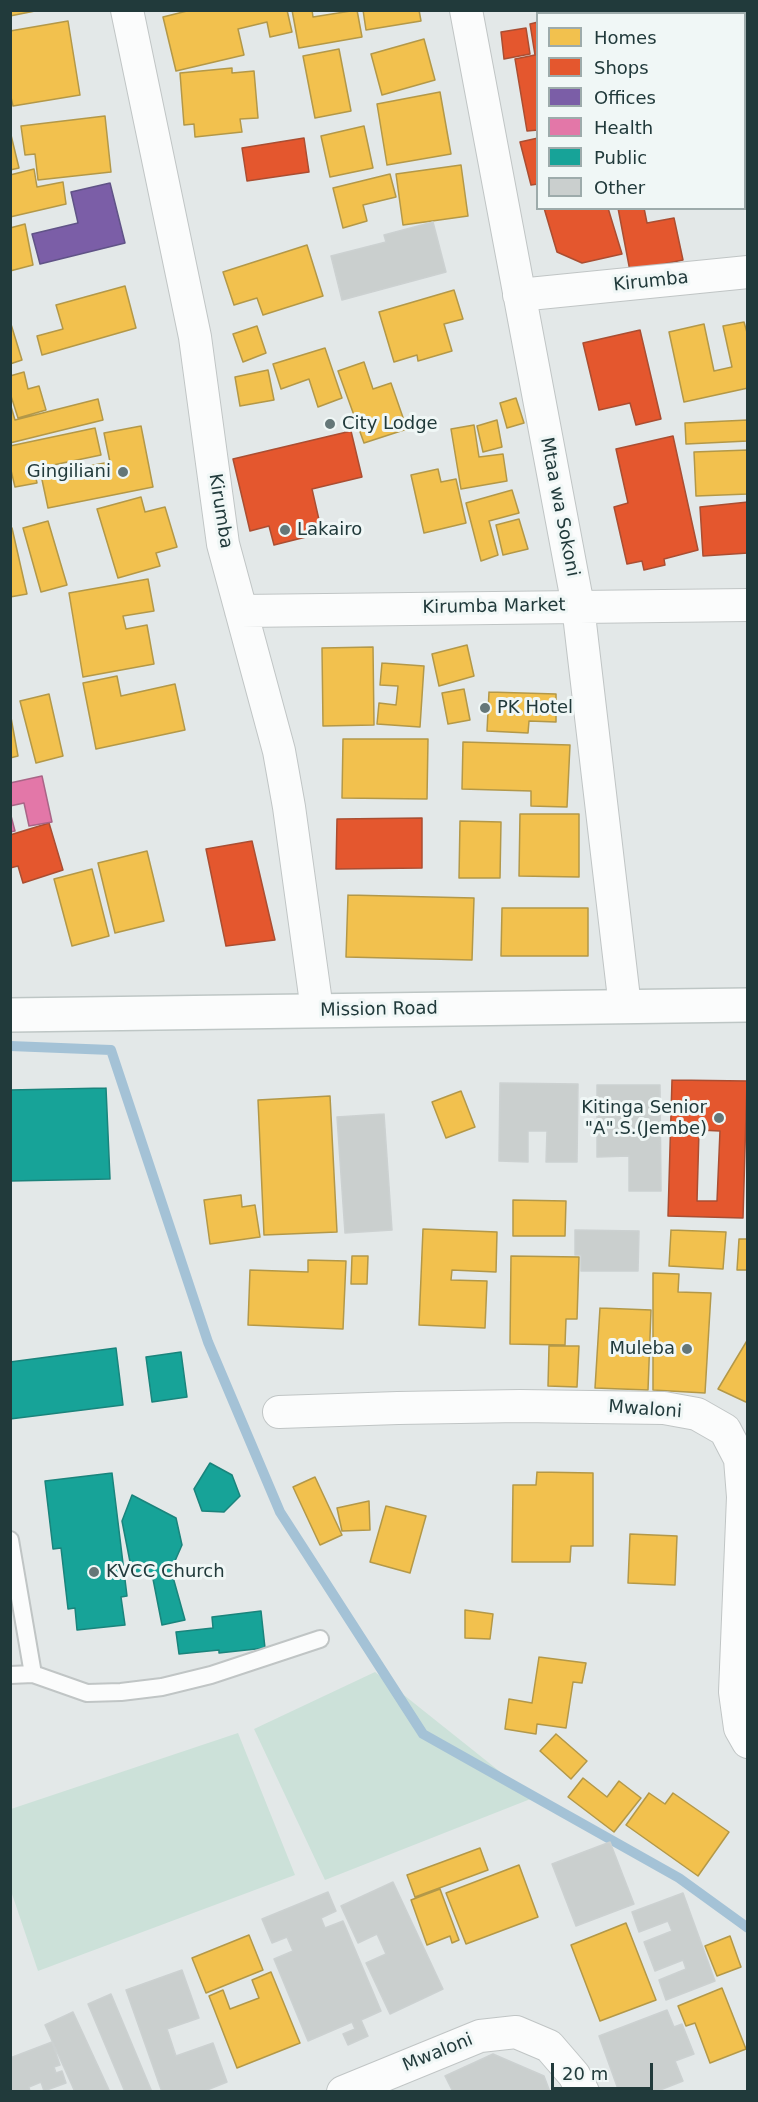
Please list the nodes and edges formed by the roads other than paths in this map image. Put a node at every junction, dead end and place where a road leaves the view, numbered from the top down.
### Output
1 (127, 10) edge
2 (466, 10) edge
3 (747, 272) edge
4 (519, 295) junction
5 (747, 605) edge
6 (578, 606) junction
7 (241, 611) junction
8 (747, 1005) edge
9 (625, 1007) junction
10 (317, 1010) junction
11 (10, 1015) edge
12 (279, 1412) dead end
13 (10, 1540) edge
14 (320, 1640) dead end
15 (33, 1674) junction
16 (10, 1676) edge
17 (747, 1742) edge
18 (343, 2091) edge
19 (583, 2091) edge

1 - 7 street, Kirumba
2 - 4 street, Mtaa wa Sokoni
3 - 4 street, Kirumba
4 - 6 street, Mtaa wa Sokoni
5 - 6 street, Kirumba Market
6 - 7 street, Kirumba Market
6 - 9 street, Mtaa wa Sokoni
7 - 10 street, Kirumba
8 - 9 street, Mission Road
9 - 10 street, Mission Road
10 - 11 street, Mission Road
12 - 17 street, Mwaloni
13 - 15 lane
14 - 15 lane
15 - 16 lane
18 - 19 street, Mwaloni

